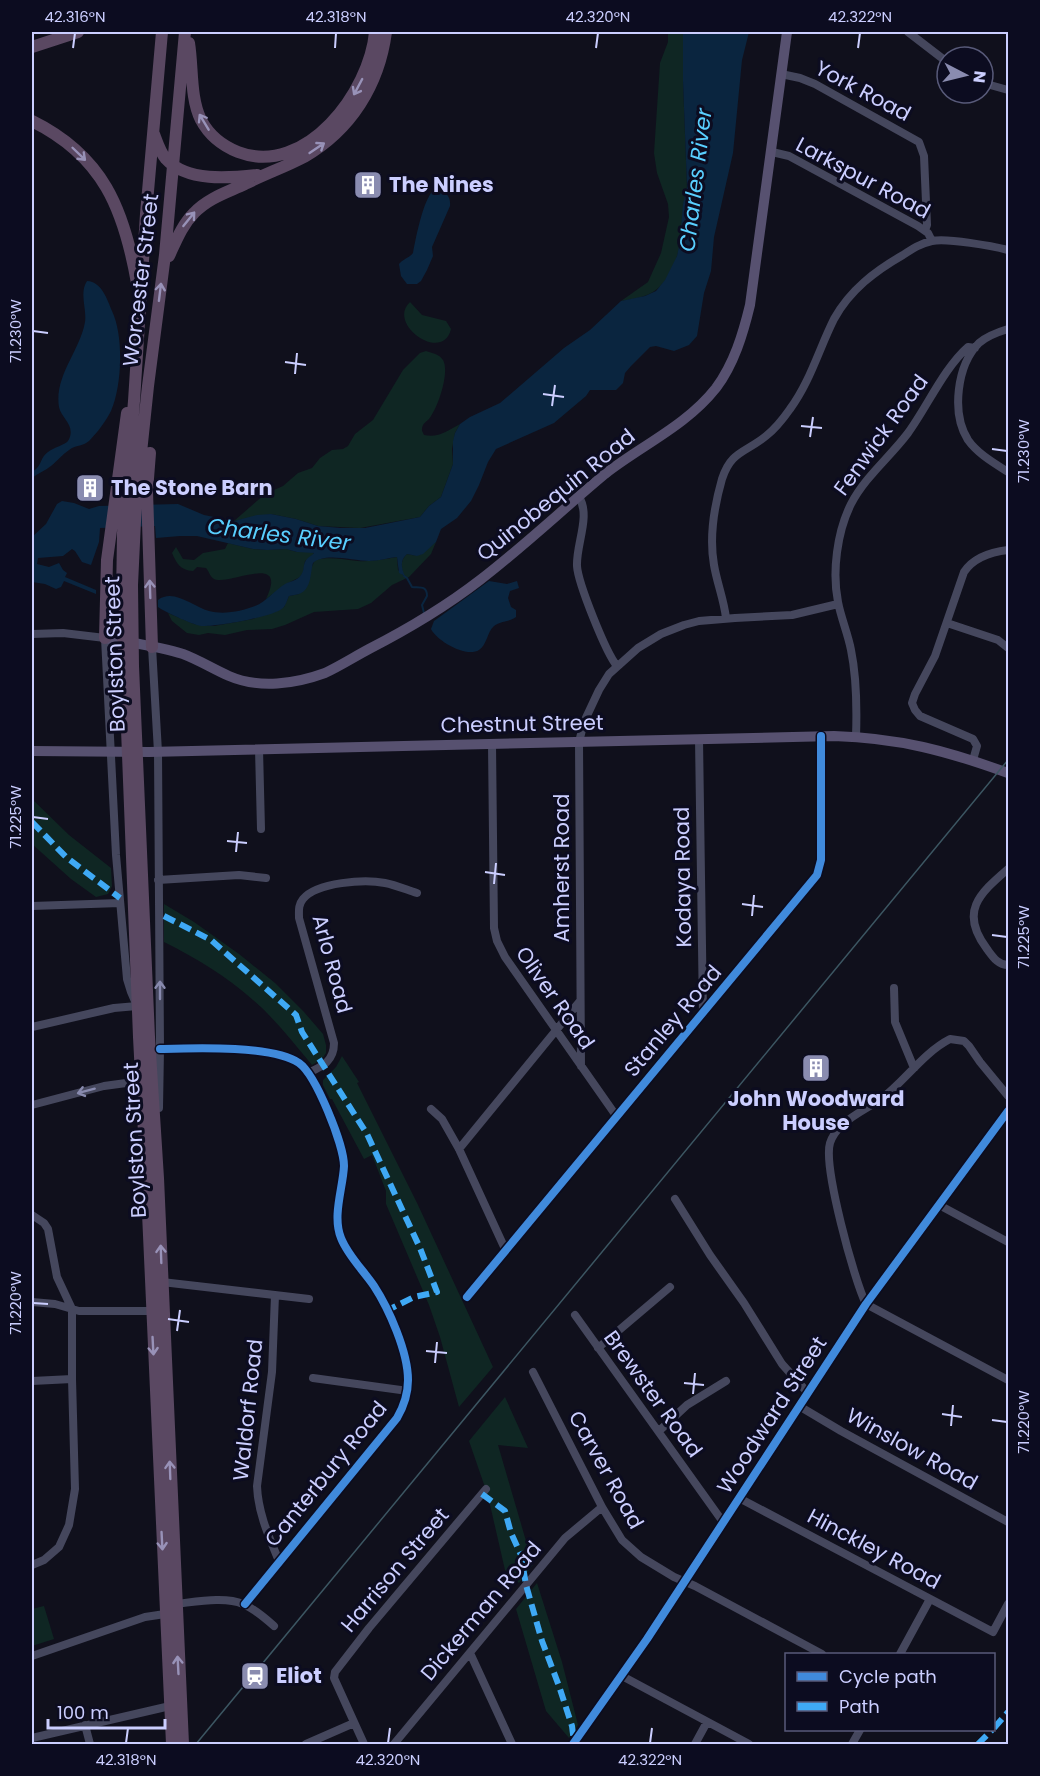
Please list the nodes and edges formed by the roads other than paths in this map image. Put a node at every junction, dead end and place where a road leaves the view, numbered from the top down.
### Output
1 (78, 32) edge
2 (162, 32) edge
3 (187, 32) edge
4 (375, 32) edge
5 (386, 32) edge
6 (787, 32) edge
7 (908, 32) edge
8 (32, 47) edge
9 (935, 53) edge
10 (781, 74) junction
11 (32, 121) edge
12 (153, 131) junction
13 (772, 152) junction
14 (173, 165) junction
15 (264, 174) junction
16 (926, 230) junction
17 (932, 241) junction
18 (1008, 250) edge
19 (163, 271) junction
20 (140, 305) junction
21 (1008, 329) edge
22 (975, 348) junction
23 (1008, 472) edge
24 (579, 497) junction
25 (131, 500) junction
26 (122, 533) junction
27 (1008, 550) edge
28 (838, 604) junction
29 (726, 618) junction
30 (947, 623) junction
31 (32, 634) edge
32 (105, 638) junction
33 (152, 647) junction
34 (1008, 648) edge
35 (617, 666) junction
36 (821, 736) junction
37 (856, 736) junction
38 (699, 739) junction
39 (579, 742) junction
40 (492, 744) junction
41 (258, 749) junction
42 (32, 751) edge
43 (158, 752) junction
44 (111, 753) junction
45 (973, 760) junction
46 (133, 763) junction
47 (1008, 773) edge
48 (261, 829) dead end
49 (1008, 869) edge
50 (266, 878) dead end
51 (158, 880) junction
52 (417, 893) dead end
53 (120, 903) junction
54 (32, 906) edge
55 (1008, 965) edge
56 (894, 988) dead end
57 (580, 1000) junction
58 (137, 1006) junction
59 (703, 1014) junction
60 (32, 1027) edge
61 (555, 1030) junction
62 (160, 1049) junction
63 (581, 1066) junction
64 (914, 1068) junction
65 (308, 1073) junction
66 (141, 1081) junction
67 (1008, 1096) edge
68 (32, 1105) edge
69 (431, 1109) dead end
70 (1008, 1111) edge
71 (617, 1117) junction
72 (459, 1149) junction
73 (156, 1152) junction
74 (675, 1199) dead end
75 (939, 1205) junction
76 (32, 1215) edge
77 (1008, 1242) edge
78 (506, 1251) junction
79 (162, 1282) junction
80 (670, 1287) dead end
81 (275, 1294) junction
82 (467, 1297) dead end
83 (309, 1299) dead end
84 (32, 1302) edge
85 (866, 1304) junction
86 (72, 1309) junction
87 (151, 1311) junction
88 (575, 1315) dead end
89 (598, 1348) junction
90 (532, 1372) dead end
91 (313, 1377) dead end
92 (72, 1379) junction
93 (1008, 1380) edge
94 (32, 1381) edge
95 (726, 1381) dead end
96 (408, 1391) junction
97 (808, 1393) junction
98 (799, 1406) junction
99 (658, 1431) junction
100 (486, 1489) dead end
101 (739, 1498) junction
102 (602, 1506) junction
103 (723, 1522) junction
104 (1008, 1522) edge
105 (279, 1561) junction
106 (32, 1565) edge
107 (684, 1582) junction
108 (930, 1599) junction
109 (175, 1604) junction
110 (244, 1604) junction
111 (1008, 1604) edge
112 (165, 1614) junction
113 (274, 1626) dead end
114 (470, 1653) junction
115 (820, 1653) edge
116 (901, 1653) edge
117 (32, 1656) edge
118 (622, 1676) junction
119 (170, 1706) junction
120 (707, 1722) junction
121 (354, 1723) junction
122 (85, 1725) junction
123 (32, 1738) edge
124 (90, 1744) edge
125 (172, 1744) edge
126 (183, 1744) edge
127 (306, 1744) edge
128 (364, 1744) edge
129 (393, 1744) edge
130 (512, 1744) edge
131 (573, 1744) edge
132 (695, 1744) edge
133 (749, 1744) edge

1 - 8 highway
2 - 12 highway, Worcester Street
4 -> 3 highway
3 - 14 highway, Worcester Street
15 -> 5 highway
6 - 10 main road, Quinobequin Road
7 - 9 street
10 - 13 main road, Quinobequin Road
10 - 16 street, York Road
11 -> 20 highway
12 - 14 highway
12 - 20 highway, Worcester Street
13 - 16 street, Larkspur Road
13 - 24 main road, Quinobequin Road
14 - 15 highway
14 - 19 highway, Worcester Street
19 -> 15 highway
16 - 17 street, Larkspur Road
17 - 18 street
17 - 29 street
25 -> 19 highway, Worcester Street
20 - 25 highway, Worcester Street
21 - 22 street
22 - 23 street
22 - 28 street, Fenwick Road
24 - 33 main road, Quinobequin Road
24 - 35 street
25 - 26 highway, Worcester Street
33 -> 25 highway
26 - 32 highway
26 - 46 highway, Boylston Street
27 - 30 street
28 - 29 street, Amherst Road
28 - 37 street, Fenwick Road
29 - 35 street, Amherst Road
30 - 34 street
30 - 45 street
31 - 32 street
32 - 33 main road, Quinobequin Road
32 - 44 street
33 - 43 street
35 - 39 street, Amherst Road
36 - 37 main road, Chestnut Street
36 - 38 main road, Chestnut Street
36 - 59 street, Stanley Road
37 - 45 main road, Chestnut Street
38 - 39 main road, Chestnut Street
38 - 59 street, Kodaya Road
39 - 40 main road, Chestnut Street
39 - 57 street, Amherst Road
40 - 41 main road, Chestnut Street
40 - 61 street, Oliver Road
41 - 43 main road, Chestnut Street
41 - 48 street
42 - 44 main road, Chestnut Street
43 - 44 main road, Chestnut Street
43 - 51 street
44 - 53 street
45 - 47 main road, Chestnut Street
46 - 58 highway, Boylston Street
46 - 73 highway, Boylston Street
49 - 55 street
50 - 51 street
62 -> 51 street
52 - 65 street, Arlo Road
53 - 54 street
53 - 58 street
56 - 64 street
57 - 61 street
57 - 63 street, Amherst Road
58 - 60 street
58 - 66 highway, Boylston Street
59 - 71 street, Stanley Road
61 - 63 street, Oliver Road
61 - 72 street
62 - 65 street
62 - 73 street
63 - 71 street, Oliver Road
64 - 67 street
64 - 85 street
65 - 96 street, Canterbury Road
66 -> 68 street
66 - 87 highway, Boylston Street
69 - 72 street
70 - 75 street, Woodward Street
71 - 78 street, Stanley Road
72 - 78 street
79 -> 73 highway, Boylston Street
74 - 97 street
75 - 77 street
75 - 85 street, Woodward Street
76 - 86 street
78 - 82 street, Stanley Road
79 - 81 street
109 -> 79 highway, Boylston Street
80 - 89 street
81 - 83 street
81 - 105 street, Waldorf Road
84 - 86 street
85 - 93 street
85 - 97 street, Woodward Street
86 - 87 street
86 - 92 street
87 -> 112 highway, Boylston Street
88 - 89 street, Brewster Road
89 - 99 street, Brewster Road
90 - 102 street, Carver Road
91 - 96 street
92 - 94 street
92 - 106 street
95 - 99 street
96 - 105 street, Canterbury Road
97 - 98 street, Woodward Street
98 - 101 street, Woodward Street
98 - 104 street, Winslow Road
99 - 103 street, Brewster Road
100 - 121 street, Harrison Street
101 - 103 street, Woodward Street
101 - 108 street, Hinckley Road
102 - 107 street, Carver Road
102 - 114 street, Dickerman Road
103 - 107 street, Woodward Street
105 - 110 street, Canterbury Road
107 - 115 street, Carver Road
107 - 118 street, Woodward Street
108 - 111 street, Hinckley Road
108 - 116 street
109 - 110 street
126 -> 109 highway, Boylston Street
110 - 113 street
112 - 117 street
112 - 119 highway, Boylston Street
114 - 129 street, Dickerman Road
114 - 130 street
118 - 120 street
118 - 131 street, Woodward Street
119 - 122 street
119 - 125 highway, Boylston Street
120 - 132 street
120 - 133 street
121 - 127 street
121 - 128 street
122 - 123 street
122 - 124 street

